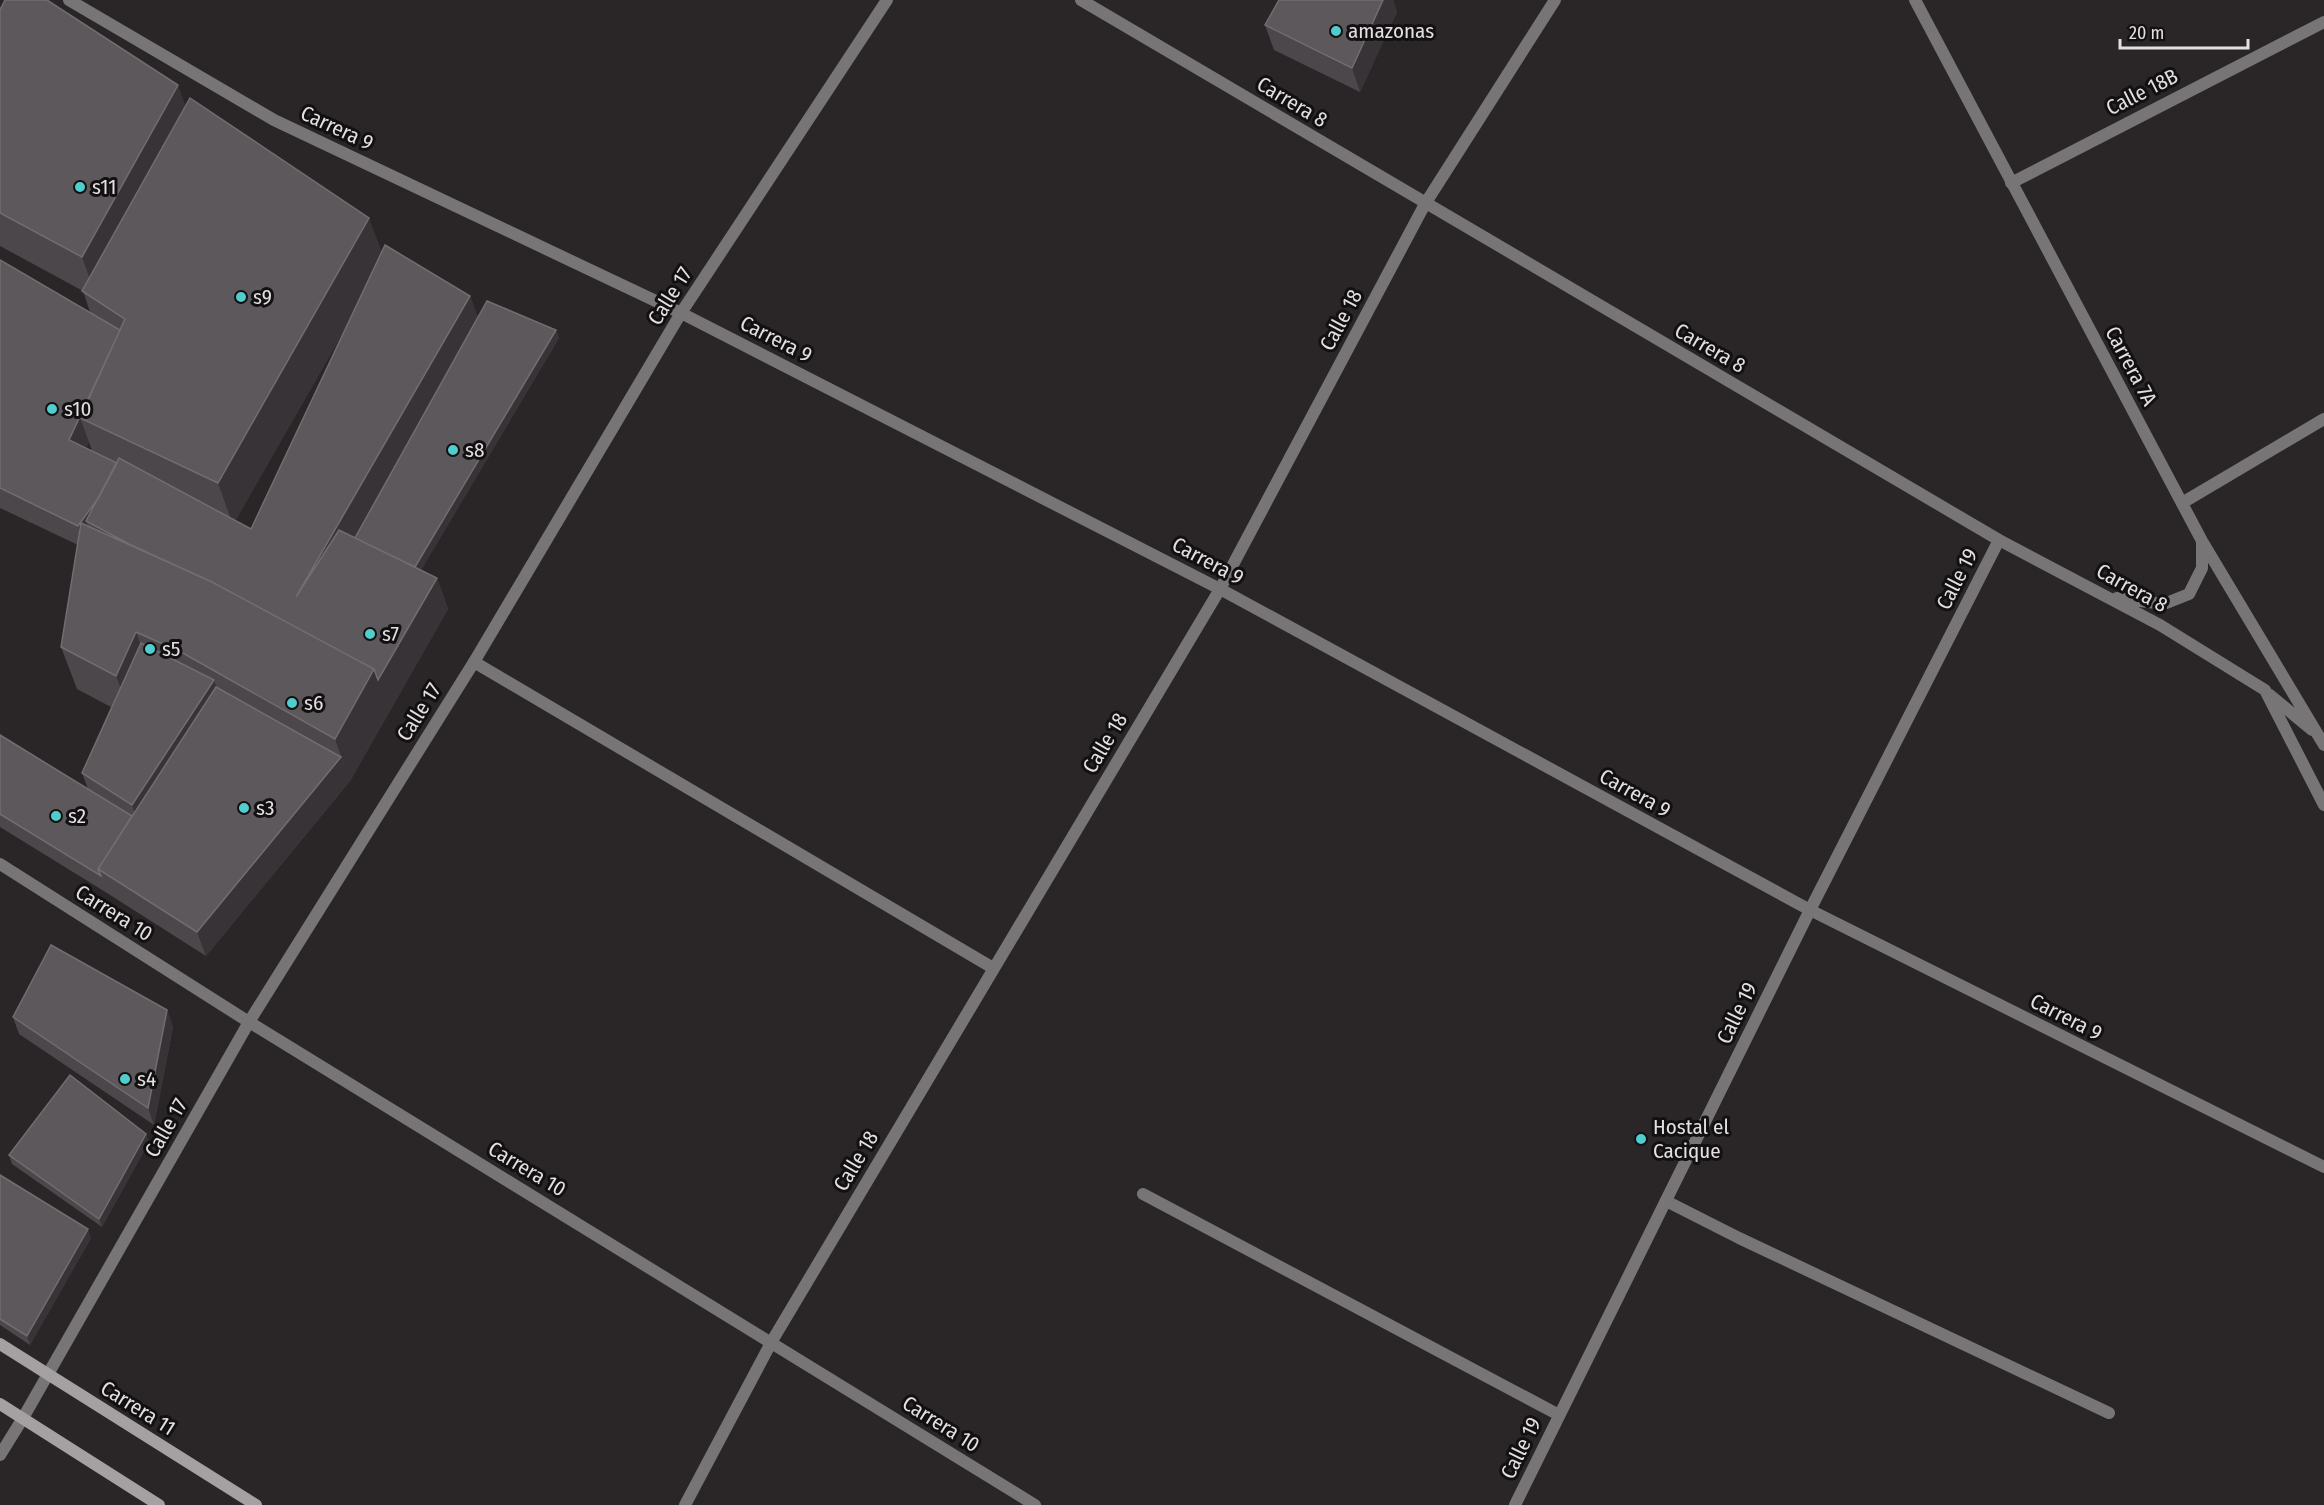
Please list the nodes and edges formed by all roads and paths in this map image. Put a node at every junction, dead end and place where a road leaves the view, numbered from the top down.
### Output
1 (69, 0) edge
2 (887, 0) edge
3 (1081, 0) edge
4 (1555, 0) edge
5 (1915, 0) edge
6 (2324, 22) edge
7 (2011, 183) junction
8 (1425, 204) junction
9 (681, 313) junction
10 (2324, 419) edge
11 (2182, 503) junction
12 (1999, 540) junction
13 (2202, 541) junction
14 (1220, 589) junction
15 (2109, 597) junction
16 (474, 662) junction
17 (2265, 690) junction
18 (2322, 739) edge
19 (2324, 805) edge
20 (0, 864) edge
21 (1810, 910) junction
22 (993, 968) junction
23 (249, 1022) junction
24 (2324, 1167) edge
25 (1143, 1194) dead end
26 (1666, 1201) junction
27 (772, 1341) junction
28 (0, 1344) edge
29 (47, 1374) junction
30 (0, 1404) edge
31 (2109, 1413) dead end
32 (1559, 1415) junction
33 (23, 1418) junction
34 (0, 1455) edge
35 (159, 1505) edge
36 (255, 1505) edge
37 (685, 1505) edge
38 (1035, 1505) edge
39 (1515, 1505) edge

1 - 9 street, Carrera 9
2 - 9 street, Calle 17
3 - 8 street, Carrera 8
4 - 8 street, Calle 18
5 - 7 street, Carrera 7A
6 - 7 street, Calle 18B
7 - 11 street, Carrera 7A
8 - 12 street, Carrera 8
8 - 14 street, Calle 18
9 - 14 street, Carrera 9
9 - 16 street, Calle 17
10 - 11 street
11 - 13 street, Carrera 7A
12 - 15 street, Carrera 8
12 - 21 street, Calle 19
13 - 15 street
13 - 18 street, Carrera 7A
14 - 21 street, Carrera 9
14 - 22 street, Calle 18
15 - 17 street, Carrera 8
16 - 22 street
16 - 23 street, Calle 17
17 - 18 street, Carrera 8
17 - 19 street
20 - 23 street, Carrera 10
21 - 24 street, Carrera 9
21 - 26 street, Calle 19
22 - 27 street, Calle 18
23 - 27 street, Carrera 10
23 - 29 street, Calle 17
25 - 32 street
26 - 31 street
26 - 32 street, Calle 19
27 - 37 street, Calle 18
27 - 38 street, Carrera 10
28 - 29 main road, Carrera 11
29 - 33 street, Calle 17
29 - 36 main road, Carrera 11
30 - 33 main road
32 - 39 street, Calle 19
33 - 34 street, Calle 17
33 - 35 main road

